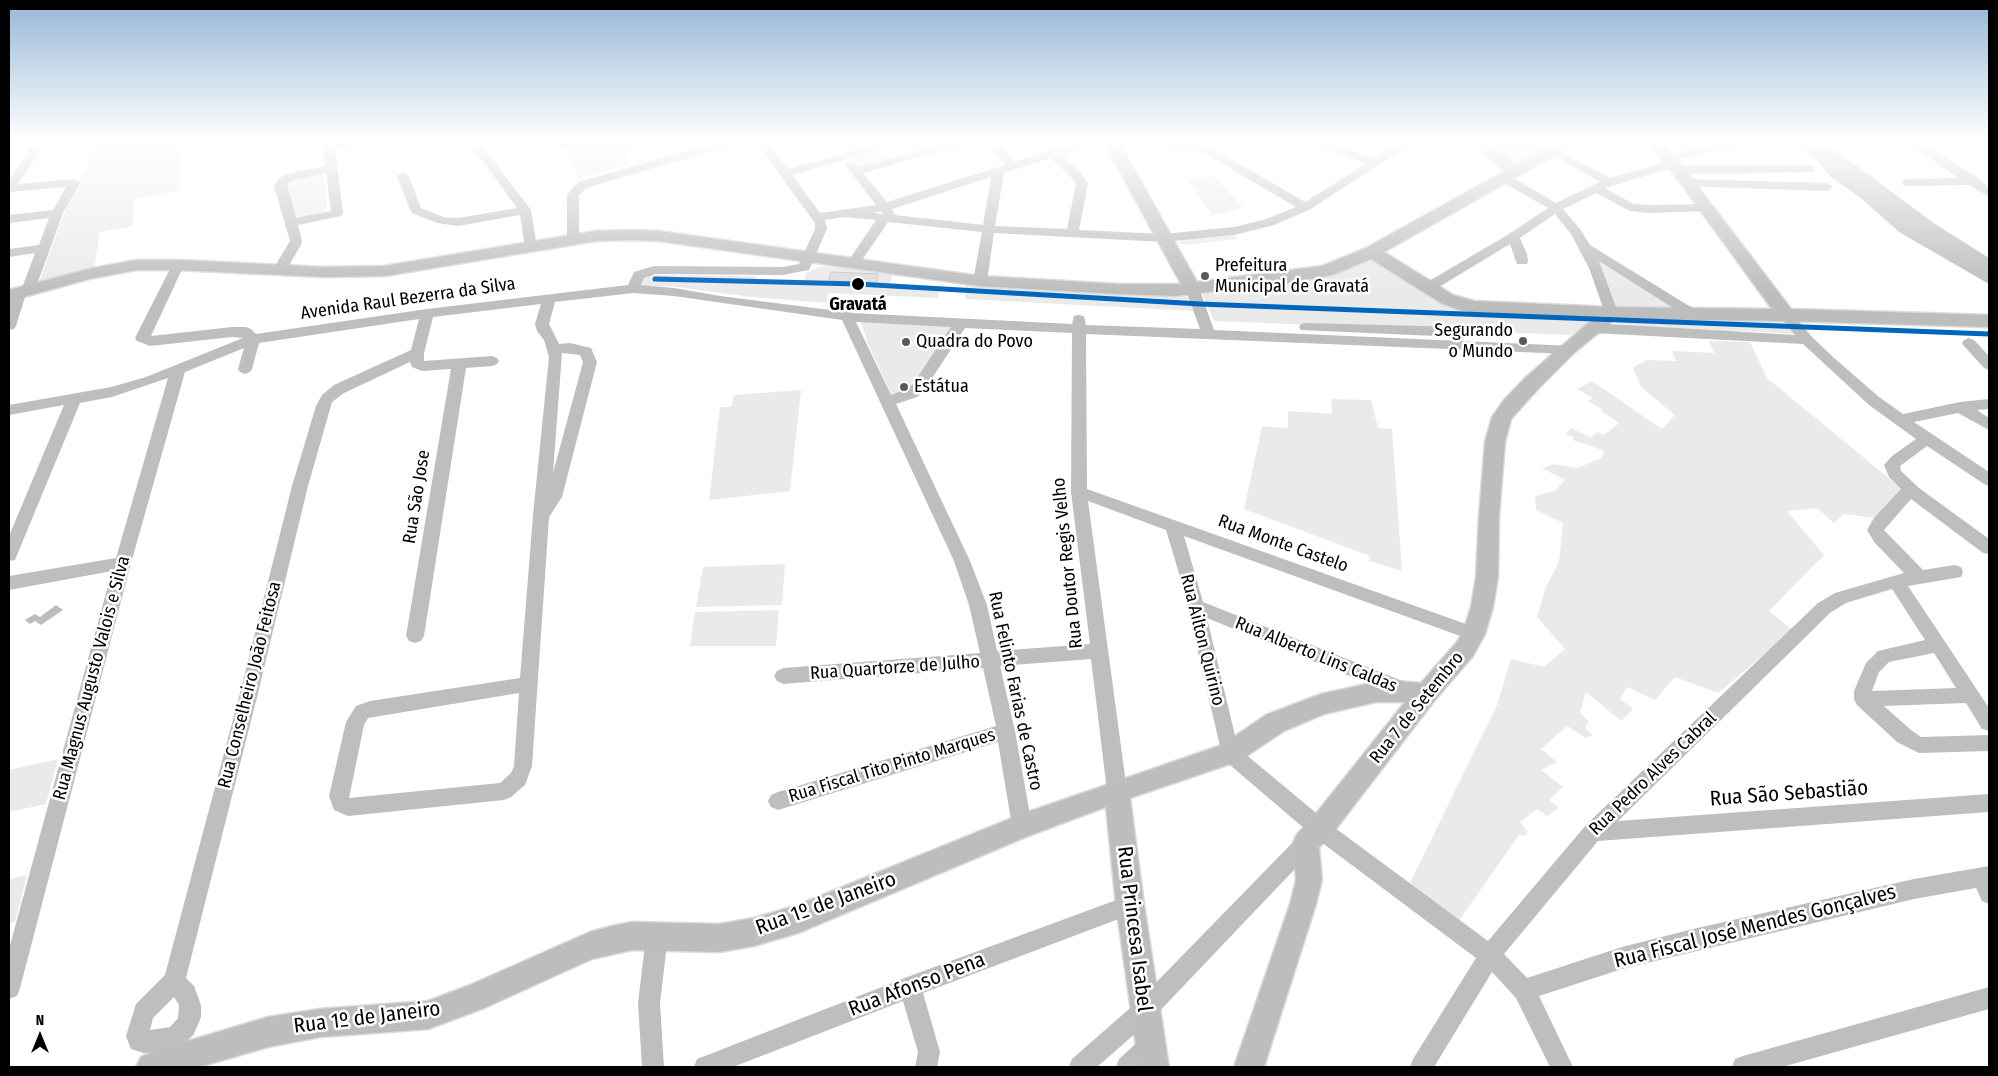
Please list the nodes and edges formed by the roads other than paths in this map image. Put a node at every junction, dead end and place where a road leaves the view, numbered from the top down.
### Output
1 (69, 192) edge
2 (282, 192) edge
3 (334, 192) edge
4 (409, 192) edge
5 (512, 192) edge
6 (575, 192) edge
7 (800, 192) edge
8 (872, 192) edge
9 (944, 192) edge
10 (995, 192) edge
11 (1080, 192) edge
12 (1139, 192) edge
13 (1281, 192) edge
14 (1327, 192) edge
15 (1476, 192) edge
16 (1534, 192) edge
17 (1588, 192) edge
18 (1604, 192) edge
19 (1693, 192) edge
20 (1305, 206) junction
21 (1556, 208) junction
22 (1705, 208) junction
23 (525, 210) junction
24 (57, 213) junction
25 (337, 213) joint
26 (888, 214) junction
27 (817, 217) junction
28 (9, 219) edge
29 (292, 223) junction
30 (989, 229) junction
31 (1072, 233) junction
32 (1513, 236) junction
33 (573, 239) junction
34 (1166, 243) junction
35 (531, 247) junction
36 (44, 248) junction
37 (1587, 248) junction
38 (1372, 252) junction
39 (9, 253) edge
40 (809, 257) junction
41 (1522, 262) dead end
42 (852, 263) junction
43 (178, 265) junction
44 (279, 271) junction
45 (980, 280) junction
46 (1428, 287) junction
47 (1192, 288) junction
48 (633, 289) junction
49 (19, 292) edge
50 (549, 299) junction
51 (845, 312) junction
52 (427, 313) junction
53 (1611, 313) junction
54 (1694, 314) junction
55 (908, 315) junction
56 (1786, 315) junction
57 (991, 319) junction
58 (1989, 321) edge
59 (961, 323) junction
60 (1079, 324) junction
61 (9, 326) edge
62 (1207, 328) junction
63 (1580, 338) junction
64 (253, 339) junction
65 (1807, 340) junction
66 (1969, 342) dead end
67 (556, 349) junction
68 (417, 353) junction
69 (492, 361) dead end
70 (458, 364) junction
71 (1989, 365) edge
72 (245, 369) dead end
73 (178, 370) junction
74 (553, 392) junction
75 (582, 393) junction
76 (74, 400) junction
77 (888, 402) junction
78 (1989, 404) edge
79 (1960, 407) junction
80 (9, 410) edge
81 (1901, 420) junction
82 (1989, 425) edge
83 (1927, 439) junction
84 (1989, 480) edge
85 (1910, 489) junction
86 (1078, 492) junction
87 (541, 515) junction
88 (1173, 526) junction
89 (1989, 548) edge
90 (9, 555) edge
91 (123, 564) junction
92 (1955, 572) dead end
93 (1919, 577) junction
94 (1896, 581) junction
95 (9, 583) edge
96 (1194, 606) junction
97 (1474, 634) junction
98 (415, 636) dead end
99 (1938, 645) junction
100 (1098, 650) junction
101 (991, 661) junction
102 (783, 676) dead end
103 (529, 684) junction
104 (1418, 693) junction
105 (1971, 695) junction
106 (1863, 699) junction
107 (1989, 723) edge
108 (1006, 731) junction
109 (1989, 744) edge
110 (1230, 753) junction
111 (1117, 791) junction
112 (778, 801) dead end
113 (1987, 807) edge
114 (1022, 826) junction
115 (1593, 832) junction
116 (1313, 836) junction
117 (1986, 882) edge
118 (1130, 905) junction
119 (657, 936) junction
120 (1490, 955) junction
121 (174, 981) dead end
122 (910, 987) junction
123 (9, 988) edge
124 (1524, 990) junction
125 (1989, 998) edge
126 (1145, 1010) junction
127 (1152, 1056) edge
128 (927, 1065) edge
129 (151, 1067) edge
130 (653, 1067) edge
131 (705, 1067) edge
132 (1080, 1067) edge
133 (1127, 1067) edge
134 (1249, 1067) edge
135 (1421, 1067) edge
136 (1562, 1067) edge
137 (1743, 1067) edge

1 - 24 street
2 - 29 street
3 - 25 street
4 - 23 street
5 - 23 street
6 - 33 street
7 - 27 street
8 - 26 street
9 - 26 street
10 - 30 street
11 - 31 street
12 - 34 main road
13 - 20 street
14 - 20 street
15 - 38 main road
16 - 21 street
17 - 21 street
18 - 22 street
19 - 22 main road
20 - 34 street
21 - 32 street
21 - 37 street
22 - 56 main road
23 - 35 street
24 - 28 street
24 - 36 street
25 - 29 street
26 - 27 street
26 - 30 street
26 - 42 street
27 - 40 street
29 - 44 street
30 - 31 street
30 - 45 street
31 - 34 street
32 - 41 street
32 - 46 street
33 - 35 main road
33 - 40 main road
34 - 47 main road
35 - 44 main road
36 - 39 street
36 - 49 street
37 - 53 street
37 - 54 street
38 - 46 main road
38 - 47 main road
40 - 42 main road
40 - 48 street
42 - 45 main road
43 - 44 main road
43 - 49 main road
43 - 64 street
45 - 47 main road
46 - 53 main road
47 - 62 street
48 - 50 street, Avenida Raul Bezerra da Silva
48 - 51 street, Avenida Raul Bezerra da Silva
49 - 61 street
50 - 52 street, Avenida Raul Bezerra da Silva
50 - 67 street
51 - 55 street, Avenida Raul Bezerra da Silva
51 - 77 street, Rua Felinto Farias de Castro
52 - 64 street, Avenida Raul Bezerra da Silva
52 - 68 street
53 - 54 main road
53 - 63 main road, Rua 7 de Setembro
54 - 56 main road
55 - 57 street, Avenida Raul Bezerra da Silva
55 - 59 street, Avenida Raul Bezerra da Silva
56 - 58 main road
56 - 65 street
57 - 59 street, Avenida Raul Bezerra da Silva
57 - 60 street, Avenida Raul Bezerra da Silva
59 - 77 street
60 - 62 street, Avenida Raul Bezerra da Silva
60 - 86 street, Rua Doutor Regis Velho
62 - 63 street, Avenida Raul Bezerra da Silva
63 - 65 street
63 - 97 main road, Rua 7 de Setembro
64 - 72 street
64 - 73 street, Avenida Raul Bezerra da Silva
65 - 81 street
66 - 71 street
67 - 74 street
67 - 75 street
68 - 70 street
68 - 121 street, Rua Conselheiro João Feitosa
69 - 70 street
70 - 98 street, Rua São Jose
73 - 76 street, Avenida Raul Bezerra da Silva
73 - 91 street, Rua Magnus Augusto Valois e Silva
74 - 75 street
74 - 87 street
75 - 87 street
76 - 80 street, Avenida Raul Bezerra da Silva
76 - 90 street
77 - 101 street, Rua Felinto Farias de Castro
78 - 79 street
79 - 81 street
79 - 82 street
81 - 83 street
83 - 84 street
83 - 85 street
85 - 89 street
85 - 93 street
86 - 88 street, Rua Monte Castelo
86 - 100 street, Rua Doutor Regis Velho
87 - 103 street
88 - 96 street, Rua Ailton Quirino
88 - 97 street, Rua Monte Castelo
91 - 95 street
91 - 123 street, Rua Magnus Augusto Valois e Silva
92 - 93 street, Rua Pedro Alves Cabral
93 - 94 street, Rua Pedro Alves Cabral
94 - 99 street
94 - 115 street, Rua Pedro Alves Cabral
96 - 104 street, Rua Alberto Lins Caldas
96 - 110 street, Rua Ailton Quirino
97 - 104 main road, Rua 7 de Setembro
99 - 105 street
99 - 106 street
100 - 101 street, Rua Quartorze de Julho
100 - 111 street, Rua Doutor Regis Velho
101 - 102 street, Rua Quartorze de Julho
101 - 108 street, Rua Felinto Farias de Castro
103 - 103 street
104 - 110 main road, Rua 1º de Janeiro
104 - 116 main road, Rua 7 de Setembro
105 - 106 street
105 - 107 street
106 - 109 street
108 - 112 street, Rua Fiscal Tito Pinto Marques
108 - 114 street, Rua Felinto Farias de Castro
110 - 111 main road, Rua 1º de Janeiro
110 - 116 street
111 - 114 main road, Rua 1º de Janeiro
111 - 118 main road, Rua Princesa Isabel
113 - 115 street, Rua São Sebastião
114 - 119 main road, Rua 1º de Janeiro
115 - 120 street, Rua Pedro Alves Cabral
116 - 120 street
116 - 126 street
116 - 134 main road
117 - 124 street, Rua Fiscal José Mendes Gonçalves
118 - 122 street, Rua Afonso Pena
118 - 126 main road, Rua Princesa Isabel
119 - 129 main road, Rua 1º de Janeiro
119 - 130 street
120 - 124 street
120 - 135 street, Rua Pedro Alves Cabral
122 - 128 street
122 - 131 street, Rua Afonso Pena
124 - 136 street
125 - 137 street
126 - 127 main road, Rua Princesa Isabel
126 - 132 street
127 - 133 street

